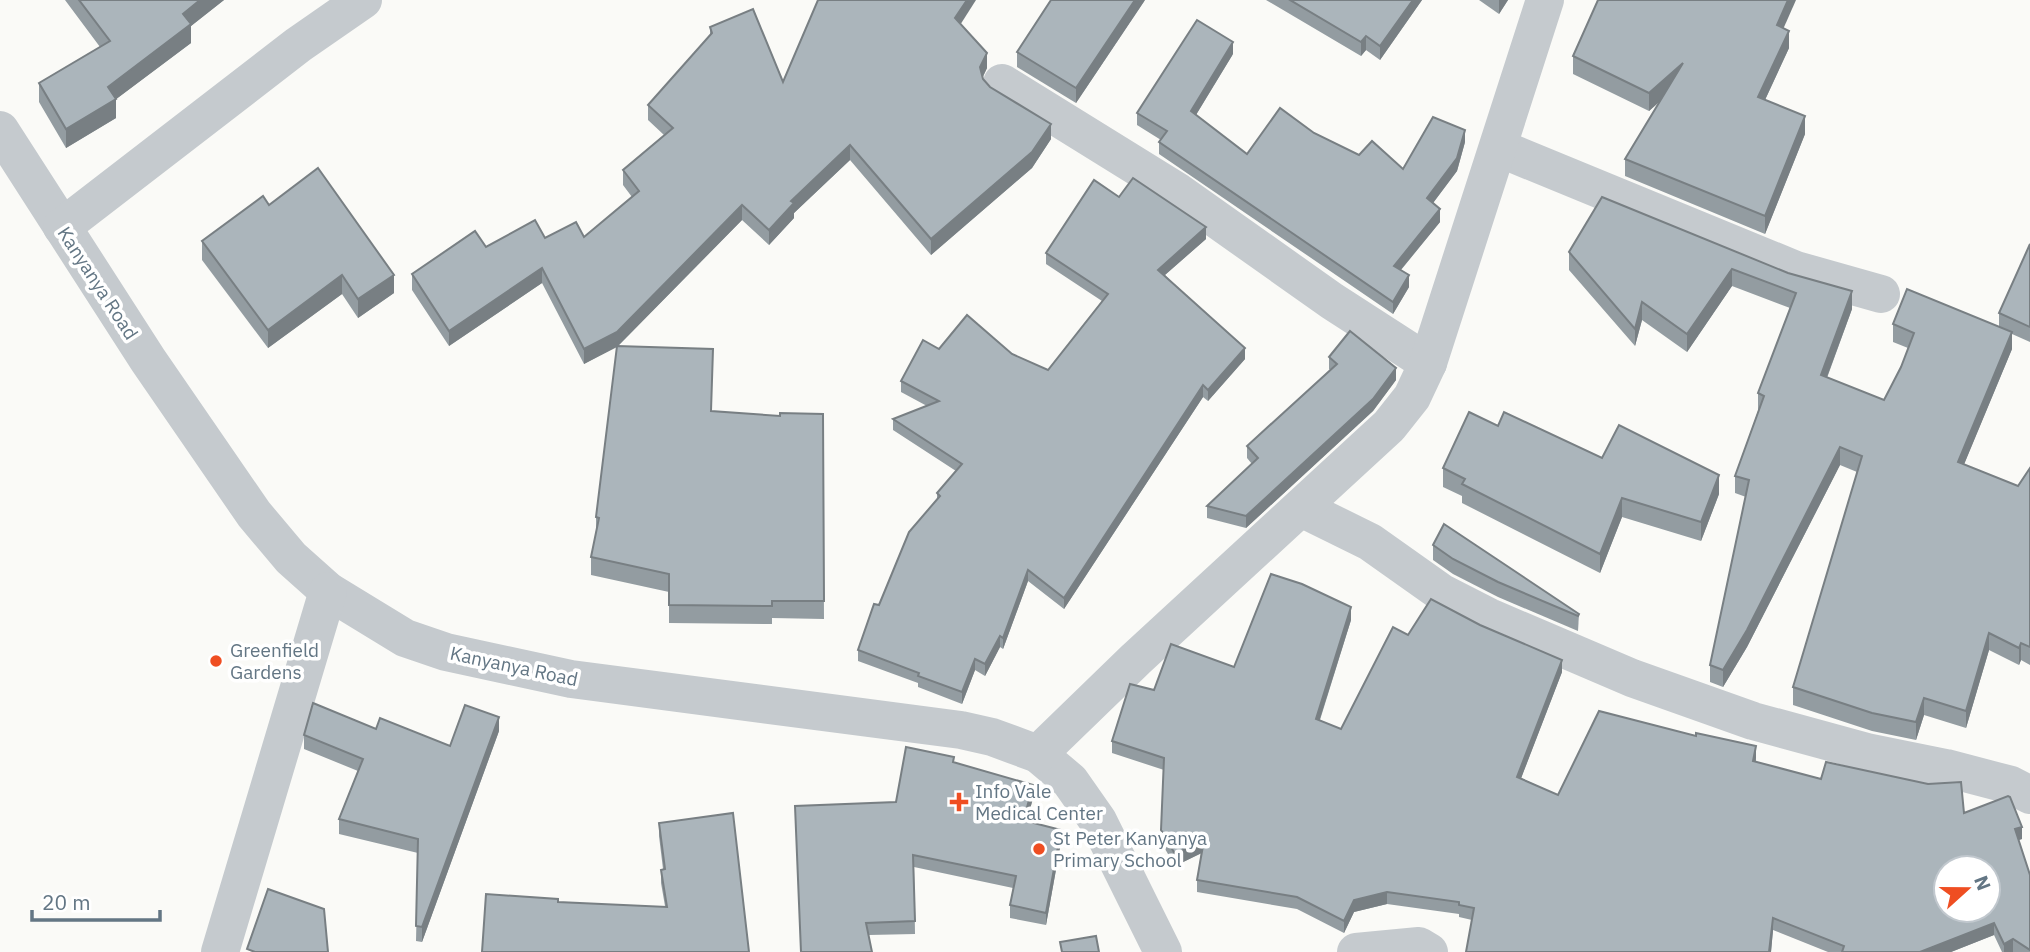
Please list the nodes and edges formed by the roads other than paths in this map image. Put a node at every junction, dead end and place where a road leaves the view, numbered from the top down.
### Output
1 (363, 0) edge
2 (1545, 0) edge
3 (1003, 83) dead end
4 (3, 141) edge
5 (1499, 148) junction
6 (62, 228) junction
7 (1881, 294) dead end
8 (1428, 363) junction
9 (1301, 508) junction
10 (328, 591) junction
11 (1038, 754) junction
12 (2030, 794) edge
13 (220, 952) edge
14 (1163, 952) edge
15 (1356, 952) edge
16 (1429, 952) edge

1 - 6 street
2 - 5 street
3 - 8 street
4 - 6 street, Kanyanya Road
5 - 7 street
5 - 8 street
6 - 10 street, Kanyanya Road
8 - 9 street
9 - 11 street
9 - 12 street
10 - 11 street, Kanyanya Road
10 - 13 street
11 - 14 street, Kanyanya Road
15 - 16 street

